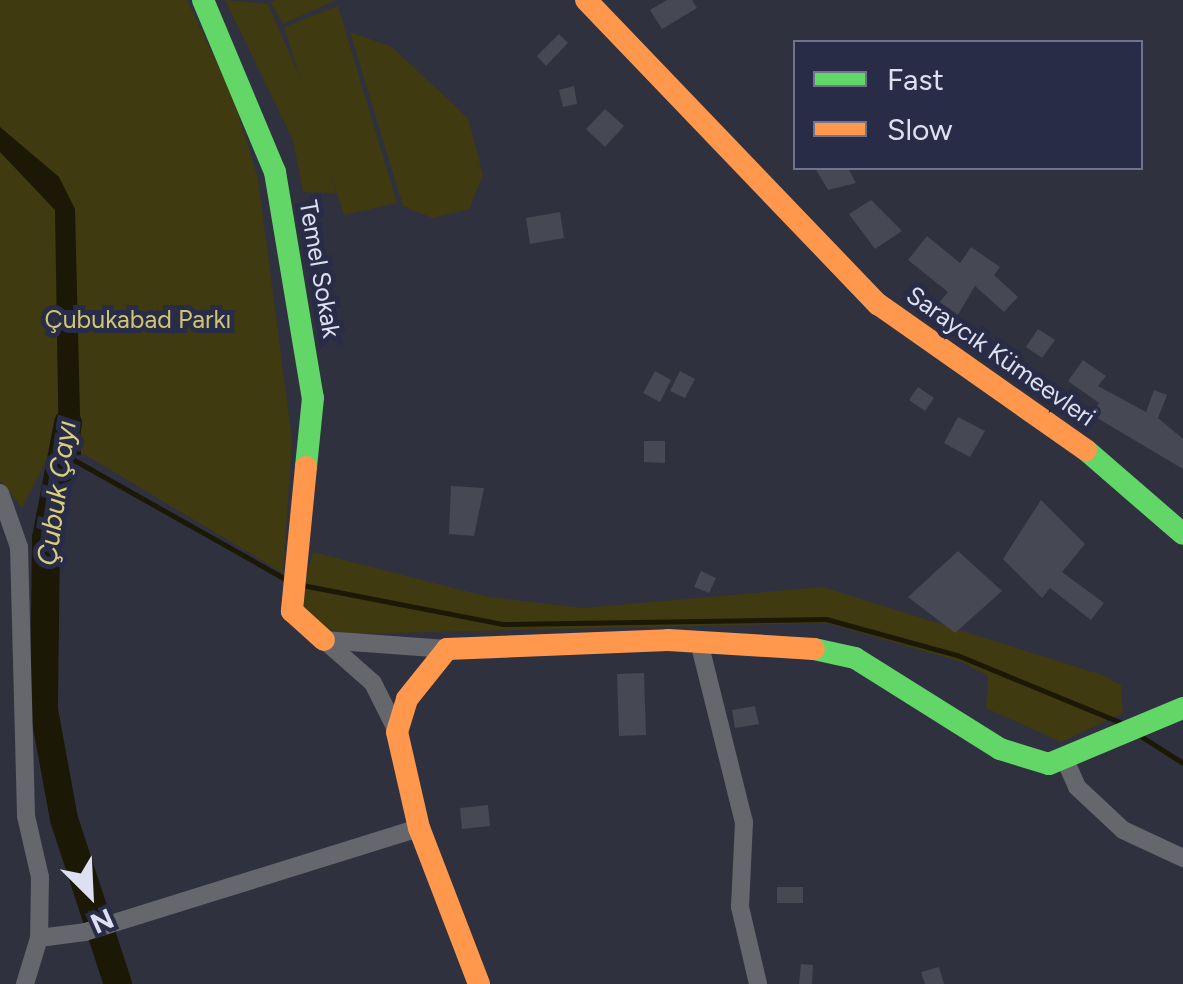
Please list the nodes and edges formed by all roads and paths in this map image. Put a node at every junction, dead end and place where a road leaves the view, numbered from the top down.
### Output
1 (203, 0) edge
2 (586, 0) edge
3 (0, 493) edge
4 (1183, 534) edge
5 (324, 640) junction
6 (699, 642) junction
7 (446, 649) junction
8 (1183, 708) edge
9 (397, 732) junction
10 (1066, 762) junction
11 (419, 828) junction
12 (1183, 858) edge
13 (39, 938) junction
14 (26, 984) edge
15 (479, 984) edge
16 (758, 984) edge

1 - 5 street, Temel Sokak
2 - 4 street, Saraycık Kümeevleri
3 - 13 street
5 - 7 street
5 - 9 street
6 - 7 street
6 - 10 street
6 - 16 street
7 - 9 street
8 - 10 street
9 - 11 street
10 - 12 street
11 - 13 street
11 - 15 street
13 - 14 street

